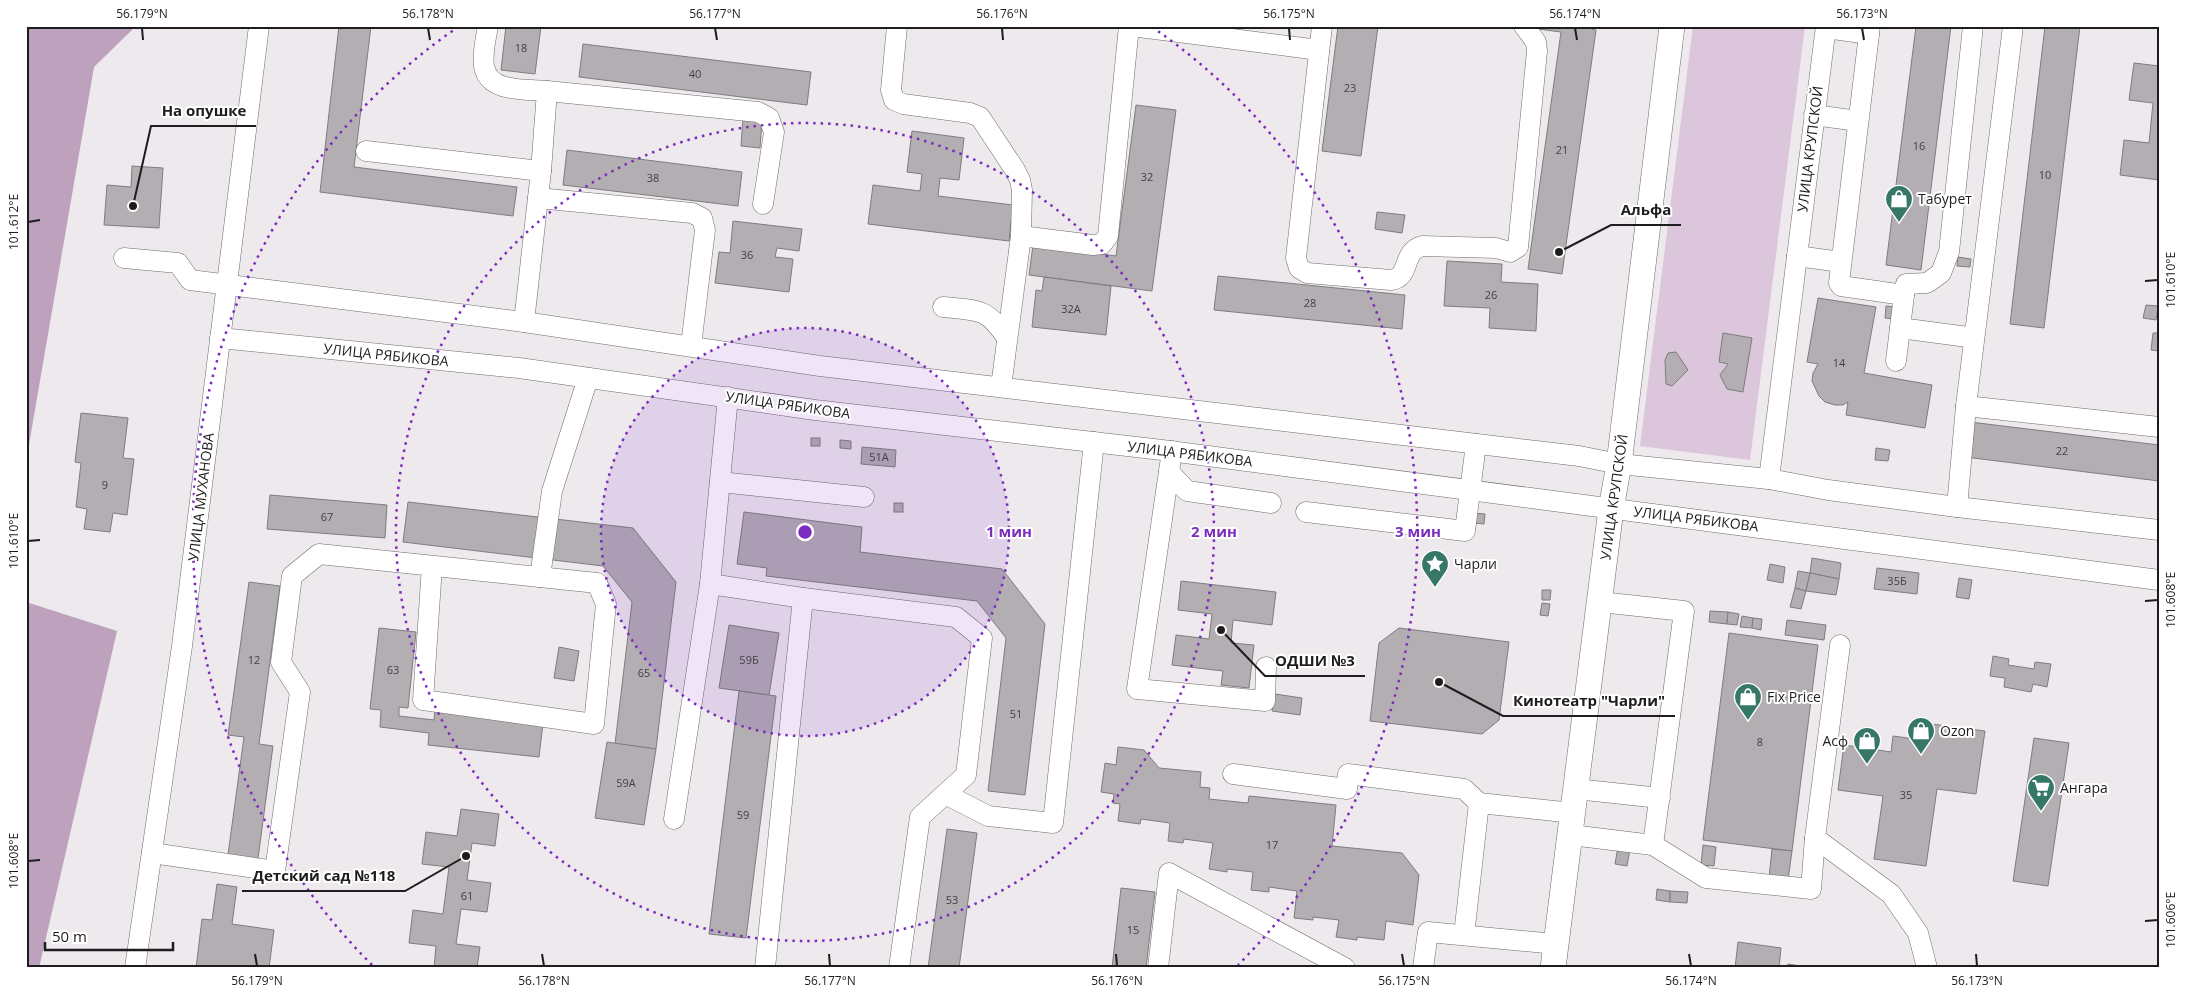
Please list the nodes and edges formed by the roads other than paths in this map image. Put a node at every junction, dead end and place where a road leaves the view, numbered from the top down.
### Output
1 (258, 26) edge
2 (488, 26) edge
3 (898, 26) edge
4 (1130, 26) edge
5 (1322, 26) edge
6 (1524, 26) edge
7 (1672, 26) edge
8 (1973, 26) edge
9 (2013, 26) edge
10 (1826, 27) edge
11 (1870, 30) edge
12 (1319, 50) junction
13 (547, 91) junction
14 (1814, 115) junction
15 (1858, 121) junction
16 (366, 151) dead end
17 (541, 171) junction
18 (538, 198) junction
19 (763, 204) dead end
20 (1021, 236) junction
21 (1797, 256) junction
22 (124, 258) dead end
23 (1841, 262) junction
24 (227, 285) junction
25 (1904, 295) junction
26 (943, 307) dead end
27 (524, 322) junction
28 (1900, 328) junction
29 (1968, 337) dead end
30 (220, 338) junction
31 (1007, 338) junction
32 (691, 346) junction
33 (1896, 361) dead end
34 (588, 378) junction
35 (1001, 387) junction
36 (728, 398) junction
37 (1966, 406) junction
38 (2159, 427) edge
39 (1094, 442) junction
40 (1476, 444) junction
41 (1172, 451) junction
42 (1619, 464) junction
43 (1169, 472) junction
44 (1768, 479) junction
45 (720, 482) junction
46 (1470, 490) junction
47 (864, 497) dead end
48 (1271, 503) dead end
49 (1957, 507) junction
50 (1611, 508) junction
51 (1306, 512) dead end
52 (2159, 530) edge
53 (432, 566) junction
54 (540, 577) junction
55 (2159, 580) edge
56 (710, 584) junction
57 (803, 598) junction
58 (1600, 602) junction
59 (1840, 645) dead end
60 (1266, 667) dead end
61 (1233, 774) dead end
62 (945, 794) junction
63 (1660, 798) junction
64 (1479, 803) junction
65 (1573, 813) junction
66 (674, 819) dead end
67 (1815, 838) junction
68 (1653, 845) junction
69 (152, 854) junction
70 (1464, 935) junction
71 (1555, 956) edge
72 (135, 968) edge
73 (765, 968) edge
74 (899, 968) edge
75 (1158, 968) edge
76 (1345, 968) edge
77 (1423, 968) edge
78 (1927, 968) edge

1 - 24 street, УЛИЦА МУХАНОВА
2 - 13 street
3 - 20 street
4 - 12 street
4 - 20 street
5 - 12 street
6 - 12 street
7 - 42 main road, УЛИЦА КРУПСКОЙ
8 - 25 street
9 - 37 street
10 - 11 street
10 - 14 street, УЛИЦА КРУПСКОЙ
11 - 15 street
13 - 17 street
13 - 19 street
14 - 15 street
14 - 21 street, УЛИЦА КРУПСКОЙ
15 - 23 street
16 - 17 street
17 - 18 street
18 - 27 street
18 - 32 street
20 - 31 street
21 - 23 street
21 - 44 street, УЛИЦА КРУПСКОЙ
22 - 24 street
23 - 25 street
24 - 27 street
24 - 30 street, УЛИЦА МУХАНОВА
25 - 28 street
26 - 31 street
27 - 32 street
28 - 29 street
28 - 33 street
30 - 34 street, УЛИЦА РЯБИКОВА
30 - 69 street, УЛИЦА МУХАНОВА
31 - 35 street
32 - 35 street
34 - 36 street, УЛИЦА РЯБИКОВА
34 - 54 street
35 - 40 street
36 - 39 street, УЛИЦА РЯБИКОВА
36 - 45 street
37 - 38 street
37 - 49 street
39 - 41 street, УЛИЦА РЯБИКОВА
39 - 62 street
40 - 42 street
40 - 46 street
41 - 43 street
41 - 46 street, УЛИЦА РЯБИКОВА
42 - 44 street
42 - 50 main road, УЛИЦА КРУПСКОЙ
43 - 48 street
43 - 60 street
44 - 49 street
45 - 47 street
45 - 56 street
46 - 50 street, УЛИЦА РЯБИКОВА
46 - 51 street
49 - 52 street
50 - 55 street, УЛИЦА РЯБИКОВА
50 - 58 main road, УЛИЦА КРУПСКОЙ
53 - 54 street
53 - 54 street
53 - 69 street
56 - 57 street
56 - 66 street
57 - 62 street
57 - 73 street
58 - 63 street
58 - 65 main road, УЛИЦА КРУПСКОЙ
59 - 67 street
61 - 64 street
62 - 74 street
63 - 65 street
63 - 68 street
64 - 65 street
64 - 70 street
65 - 68 street
65 - 71 main road, УЛИЦА КРУПСКОЙ
67 - 68 street
67 - 78 street
69 - 72 street, УЛИЦА МУХАНОВА
70 - 71 street
70 - 77 street
75 - 76 street

